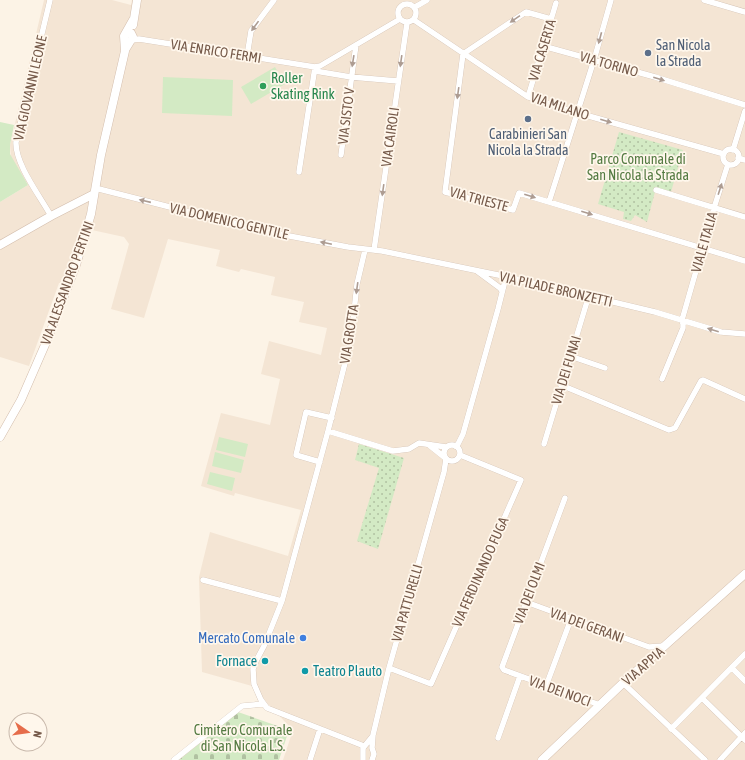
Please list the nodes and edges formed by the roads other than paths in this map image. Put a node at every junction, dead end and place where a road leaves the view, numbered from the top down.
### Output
1 (50, 0) edge
2 (137, 0) edge
3 (274, 0) edge
4 (399, 0) edge
5 (427, 0) edge
6 (611, 0) edge
7 (704, 0) edge
8 (556, 3) dead end
9 (404, 5) junction
10 (415, 7) junction
11 (745, 12) edge
12 (400, 19) junction
13 (414, 20) junction
14 (551, 20) junction
15 (407, 23) junction
16 (131, 38) junction
17 (356, 45) junction
18 (543, 46) junction
19 (463, 54) junction
20 (247, 56) junction
21 (594, 60) junction
22 (315, 69) junction
23 (351, 77) junction
24 (398, 81) junction
25 (528, 97) junction
26 (745, 105) edge
27 (745, 111) edge
28 (578, 113) junction
29 (734, 150) junction
30 (724, 154) junction
31 (341, 155) dead end
32 (738, 158) junction
33 (745, 160) edge
34 (728, 164) junction
35 (299, 172) dead end
36 (656, 190) dead end
37 (95, 191) junction
38 (550, 202) junction
39 (714, 208) junction
40 (51, 216) junction
41 (745, 217) edge
42 (0, 245) edge
43 (702, 249) junction
44 (365, 250) junction
45 (374, 250) junction
46 (745, 261) edge
47 (475, 270) junction
48 (506, 277) junction
49 (502, 291) junction
50 (589, 295) junction
51 (682, 320) junction
52 (745, 334) edge
53 (570, 356) junction
54 (605, 368) dead end
55 (662, 379) dead end
56 (561, 385) junction
57 (745, 399) edge
58 (332, 418) junction
59 (328, 431) junction
60 (463, 434) junction
61 (0, 437) edge
62 (427, 444) junction
63 (544, 444) dead end
64 (455, 446) junction
65 (446, 447) junction
66 (460, 454) junction
67 (447, 459) junction
68 (320, 462) junction
69 (565, 498) dead end
70 (745, 574) edge
71 (203, 580) dead end
72 (282, 601) junction
73 (526, 602) junction
74 (571, 619) junction
75 (666, 646) junction
76 (649, 647) junction
77 (745, 654) edge
78 (647, 662) junction
79 (389, 668) junction
80 (732, 668) junction
81 (520, 676) junction
82 (745, 681) edge
83 (623, 682) junction
84 (546, 686) junction
85 (702, 698) junction
86 (263, 704) junction
87 (600, 705) junction
88 (320, 729) junction
89 (671, 729) junction
90 (373, 735) junction
91 (744, 737) edge
92 (498, 738) dead end
93 (364, 747) junction
94 (372, 748) junction
95 (364, 759) edge
96 (374, 759) edge
97 (174, 760) edge
98 (310, 760) edge
99 (542, 760) edge
100 (705, 760) edge
101 (720, 760) edge

1 - 40 street, VIA GIOVANNI LEONE
2 - 16 street, VIA ALESSANDRO PERTINI
3 -> 20 street
4 - 9 street
5 - 10 street
6 -> 21 street
7 - 11 street
8 - 14 street, VIA CASERTA
9 - 10 street
9 - 12 street
10 - 13 street
12 - 15 street
12 - 17 street
13 - 15 street
13 - 19 street, VIA MILANO
14 - 18 street, VIA CASERTA
14 -> 19 street
15 -> 24 street, VIA CAIROLI
16 - 20 street, VIA ENRICO FERMI
16 - 37 street, VIA ALESSANDRO PERTINI
17 - 22 street
17 -> 23 street, VIA SISTO V
18 - 21 street, VIA TORINO
18 - 25 street, VIA CASERTA
19 - 25 street, VIA MILANO
19 -> 38 street, VIA TRIESTE
20 - 22 street, VIA ENRICO FERMI
21 -> 26 street, VIA TORINO
21 - 28 street
22 - 23 street, VIA ENRICO FERMI
22 - 35 street
23 - 24 street, VIA ENRICO FERMI
23 - 31 street, VIA SISTO V
24 -> 45 street, VIA CAIROLI
25 - 28 street, VIA MILANO
27 - 29 street
28 -> 30 street, VIA MILANO
28 - 38 street
29 - 30 street
29 - 32 street
30 - 34 street
32 - 33 street
32 - 34 street
39 -> 34 street, VIALE ITALIA
36 - 39 street
37 - 40 street
44 -> 37 street, VIA DOMENICO GENTILE
37 - 61 street, VIA ALESSANDRO PERTINI
38 -> 43 street, VIA TRIESTE
39 - 41 street
39 - 43 street, VIALE ITALIA
40 - 42 street
43 - 46 street, VIA TRIESTE
43 - 51 street, VIALE ITALIA
44 - 45 street, VIA PILADE BRONZETTI
44 -> 58 street, VIA GROTTA
45 - 47 street, VIA PILADE BRONZETTI
47 - 48 street, VIA PILADE BRONZETTI
47 - 49 street
48 - 49 street
48 - 50 street, VIA PILADE BRONZETTI
49 - 60 street
50 - 51 street, VIA PILADE BRONZETTI
50 - 53 street, VIA DEI FUNAI
52 -> 51 street, VIA PILADE BRONZETTI
51 - 55 street, VIALE ITALIA
53 - 54 street
53 - 56 street, VIA DEI FUNAI
56 - 57 street
56 - 63 street, VIA DEI FUNAI
58 - 59 street, VIA GROTTA
58 - 68 street
59 - 62 street
59 - 68 street, VIA GROTTA
60 - 64 street
60 - 66 street
62 - 65 street
62 - 67 street
64 - 65 street
64 - 66 street, VIA FERDINANDO FUGA
65 - 67 street
66 - 67 street
66 - 79 street, VIA FERDINANDO FUGA
67 - 79 street, VIA PATTURELLI
68 - 72 street, VIA GROTTA
69 - 73 street, VIA DEI OLMI
70 - 75 street, VIA APPIA
71 - 72 street
72 - 86 street, VIA GROTTA
73 - 74 street, VIA DEI GERANI
73 - 81 street, VIA DEI OLMI
74 - 76 street, VIA DEI GERANI
74 - 84 street
75 - 76 street, VIA DEI GERANI
75 - 78 street, VIA APPIA
76 - 78 street
77 - 80 street
78 - 83 street, VIA APPIA
79 - 90 street, VIA PATTURELLI
80 - 82 street
80 - 85 street
81 - 84 street, VIA DEI NOCI
81 - 92 street
83 - 87 street, VIA APPIA
83 - 89 street
84 - 87 street, VIA DEI NOCI
85 - 89 street
85 - 91 street
86 - 88 street
86 - 97 street
87 - 99 street, VIA APPIA
88 - 93 street
88 - 98 street
89 - 100 street
90 - 93 street, VIA PATTURELLI
90 - 94 street, VIA PATTURELLI
91 - 101 street
93 - 94 street
93 - 95 street
94 - 96 street, VIA PATTURELLI

